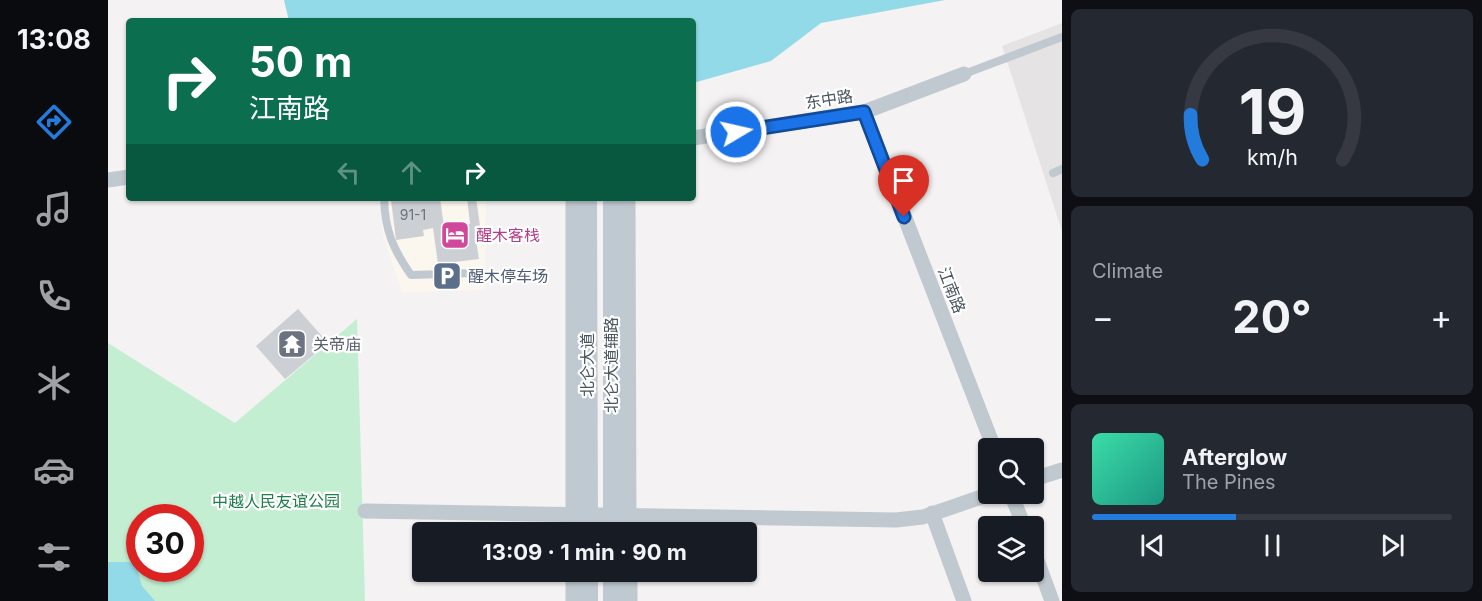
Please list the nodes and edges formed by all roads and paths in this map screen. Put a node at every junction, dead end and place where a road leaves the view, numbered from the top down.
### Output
1 (1062, 37) edge
2 (964, 74) joint
3 (864, 112) junction
4 (696, 138) edge
5 (1062, 169) edge
6 (1053, 173) dead end
7 (126, 177) edge
8 (108, 180) edge
9 (384, 201) edge
10 (573, 201) edge
11 (586, 201) edge
12 (614, 201) edge
13 (628, 201) edge
14 (475, 273) dead end
15 (990, 438) edge
16 (1062, 470) edge
17 (1044, 476) edge
18 (978, 498) edge
19 (365, 511) dead end
20 (932, 513) junction
21 (547, 522) edge
22 (580, 522) edge
23 (580, 522) edge
24 (622, 522) edge
25 (622, 522) edge
26 (757, 523) edge
27 (1044, 579) edge
28 (573, 582) edge
29 (587, 582) edge
30 (614, 582) edge
31 (630, 582) edge
32 (573, 601) edge
33 (587, 601) edge
34 (614, 601) edge
35 (630, 601) edge
36 (964, 601) edge
37 (1052, 601) edge

1 - 2 lane
2 - 3 street, 东中路
3 - 4 street, 东中路
3 - 15 street, 江南路
5 - 6 lane
7 - 8 street
9 - 14 lane
10 - 22 street
11 - 23 main road, 北仑大道
12 - 24 main road, 北仑大道
13 - 25 street, 北仑大道辅路
16 - 17 street
18 - 20 street
19 - 21 street
20 - 26 street
20 - 36 street
27 - 37 street
28 - 32 street
29 - 33 main road
30 - 34 main road
31 - 35 street

